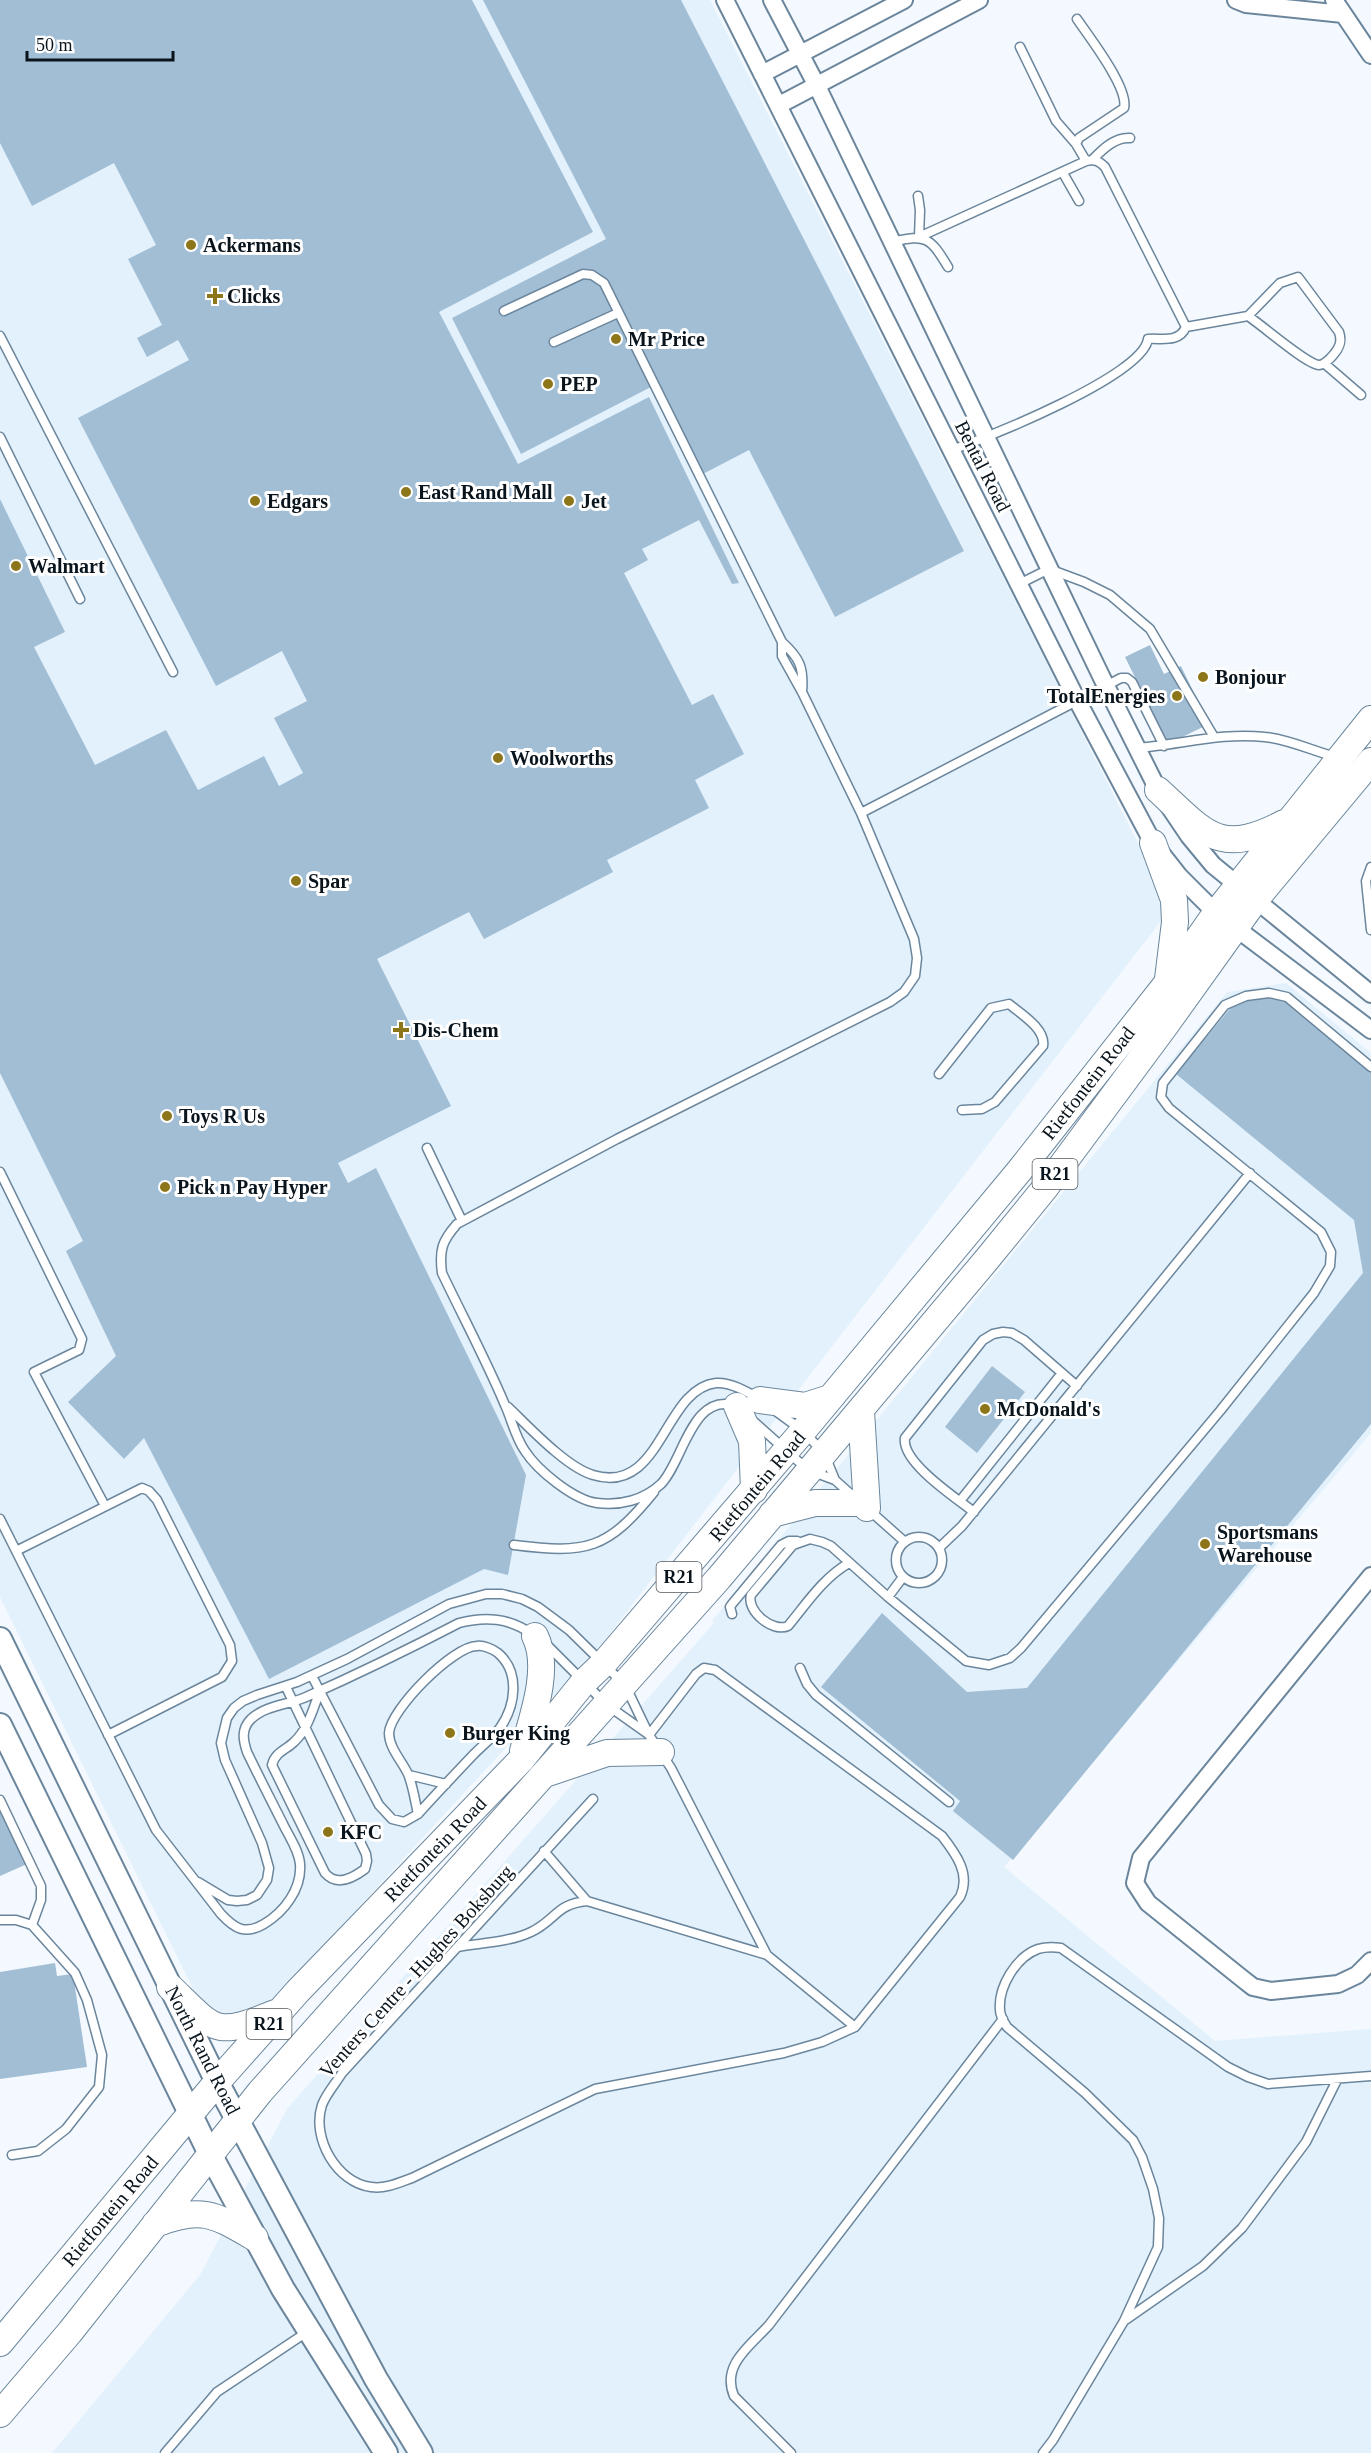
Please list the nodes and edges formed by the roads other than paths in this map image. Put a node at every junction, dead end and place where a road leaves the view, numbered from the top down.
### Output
1 (725, 0) edge
2 (772, 0) edge
3 (904, 0) edge
4 (979, 0) edge
5 (1236, 0) edge
6 (1339, 7) edge
7 (1077, 19) dead end
8 (1020, 47) dead end
9 (800, 54) junction
10 (1371, 56) edge
11 (762, 74) junction
12 (817, 87) junction
13 (779, 105) junction
14 (1130, 138) dead end
15 (1076, 144) junction
16 (1090, 160) junction
17 (1063, 173) junction
18 (918, 196) dead end
19 (1079, 201) dead end
20 (920, 237) junction
21 (891, 243) junction
22 (948, 267) dead end
23 (504, 311) dead end
24 (618, 313) junction
25 (1248, 316) junction
26 (1186, 327) junction
27 (0, 336) edge
28 (554, 342) dead end
29 (1324, 363) junction
30 (1361, 395) dead end
31 (0, 437) edge
32 (986, 438) junction
33 (952, 450) junction
34 (1049, 569) junction
35 (1019, 584) junction
36 (80, 599) dead end
37 (174, 672) dead end
38 (1106, 686) junction
39 (1077, 700) junction
40 (1371, 719) edge
41 (1214, 737) junction
42 (1164, 746) junction
43 (1136, 748) junction
44 (1339, 758) junction
45 (1371, 760) edge
46 (1158, 790) junction
47 (861, 813) junction
48 (1288, 821) junction
49 (1153, 843) junction
50 (1371, 867) edge
51 (1247, 892) junction
52 (1225, 921) junction
53 (1371, 930) edge
54 (1168, 982) junction
55 (1371, 994) edge
56 (1371, 1030) edge
57 (1371, 1067) edge
58 (939, 1074) dead end
59 (962, 1110) dead end
60 (427, 1148) dead end
61 (0, 1172) edge
62 (1250, 1173) junction
63 (462, 1221) junction
64 (1062, 1373) junction
65 (1077, 1386) junction
66 (830, 1398) junction
67 (749, 1403) junction
68 (505, 1405) junction
69 (861, 1411) junction
70 (803, 1431) junction
71 (786, 1451) junction
72 (816, 1462) junction
73 (835, 1480) junction
74 (662, 1483) junction
75 (754, 1490) junction
76 (960, 1501) junction
77 (105, 1506) junction
78 (864, 1506) junction
79 (974, 1512) junction
80 (772, 1514) junction
81 (0, 1519) edge
82 (802, 1541) junction
83 (905, 1542) junction
84 (514, 1545) dead end
85 (939, 1548) junction
86 (16, 1551) junction
87 (849, 1563) junction
88 (1371, 1576) edge
89 (903, 1577) junction
90 (888, 1597) junction
91 (732, 1614) dead end
92 (534, 1636) junction
93 (0, 1639) edge
94 (5, 1662) edge
95 (604, 1663) junction
96 (800, 1668) dead end
97 (312, 1676) junction
98 (583, 1683) junction
99 (626, 1685) junction
100 (286, 1687) junction
101 (320, 1691) junction
102 (294, 1702) junction
103 (607, 1705) junction
104 (0, 1725) edge
105 (306, 1728) junction
106 (108, 1735) junction
107 (655, 1743) junction
108 (521, 1760) junction
109 (546, 1774) junction
110 (409, 1775) junction
111 (446, 1784) junction
112 (593, 1799) dead end
113 (0, 1800) edge
114 (949, 1802) dead end
115 (418, 1814) junction
116 (544, 1851) junction
117 (198, 1882) junction
118 (587, 1901) junction
119 (0, 1920) edge
120 (32, 1925) junction
121 (458, 1947) junction
122 (767, 1955) junction
123 (1371, 1960) edge
124 (170, 1987) junction
125 (281, 2011) junction
126 (1003, 2019) junction
127 (855, 2027) junction
128 (1371, 2076) edge
129 (1337, 2079) junction
130 (217, 2082) junction
131 (191, 2112) junction
132 (238, 2118) junction
133 (210, 2154) junction
134 (12, 2155) dead end
135 (155, 2224) junction
136 (255, 2238) junction
137 (1124, 2321) junction
138 (309, 2331) junction
139 (0, 2343) edge
140 (0, 2414) edge
141 (165, 2453) edge
142 (386, 2453) edge
143 (421, 2453) edge
144 (791, 2453) edge
145 (1043, 2453) edge

1 - 11 street, Bental Road
2 - 9 street, Bental Road
3 - 9 street
4 - 12 street
5 - 6 street
6 - 10 street
7 - 15 lane
8 - 15 lane
9 - 11 street
9 - 12 street, Bental Road
11 - 13 street, Bental Road
12 - 13 street
12 - 21 street, Bental Road
13 - 33 street, Bental Road
14 - 16 lane
15 - 16 lane
16 - 17 lane
16 - 26 lane
17 - 19 lane
17 - 20 lane
18 - 20 lane
20 - 21 lane
20 - 22 lane
21 - 32 street, Bental Road
23 - 24 lane
24 - 28 lane
24 - 47 lane
25 - 26 lane
25 - 29 lane
25 - 29 lane
26 - 32 lane
27 - 37 lane
29 - 30 lane
31 - 36 lane
32 - 33 lane
32 - 34 street, Bental Road
33 - 35 street, Bental Road
34 - 35 lane
34 - 38 street, Bental Road
34 - 41 lane
35 - 39 street, Bental Road
38 - 39 lane
38 - 42 lane
38 - 43 street, Bental Road
39 - 47 lane
39 - 49 street, Bental Road
40 - 44 main road, Rietfontein Road / R21
41 - 42 lane
41 - 44 lane
42 - 43 lane
43 - 46 street, Bental Road
44 - 48 main road, Rietfontein Road / R21
45 - 51 main road, Rietfontein Road / R21
46 - 48 main road
46 - 51 street, Bental Road
47 - 63 lane
48 - 51 main road, Rietfontein Road / R21
49 - 52 street, Bental Road
49 - 54 main road
50 - 53 lane
51 - 52 main road, Rietfontein Road / R21
51 - 55 street, Bental Road
52 - 54 main road, Rietfontein Road / R21
52 - 56 street, Bental Road
52 - 69 main road, Rietfontein Road / R21
54 - 66 main road, Rietfontein Road / R21
57 - 62 lane
58 - 59 lane
60 - 63 lane
61 - 77 lane
62 - 65 lane
62 - 90 lane
63 - 68 lane
64 - 65 lane
64 - 76 lane
64 - 76 lane
65 - 79 lane
66 - 67 main road
66 - 70 main road, Rietfontein Road / R21
67 - 68 lane
67 - 70 lane
67 - 71 lane
67 - 74 lane
67 - 75 main road
68 - 74 lane
69 - 72 main road, Rietfontein Road / R21
69 - 78 main road
70 - 71 main road, Rietfontein Road / R21
70 - 72 lane
71 - 72 lane
71 - 75 main road, Rietfontein Road / R21
72 - 73 lane
72 - 73 lane
72 - 80 main road, Rietfontein Road / R21
73 - 78 lane
74 - 84 lane
75 - 95 main road, Rietfontein Road / R21
76 - 79 lane
77 - 86 lane
77 - 106 lane
78 - 80 main road
78 - 83 lane
79 - 85 lane
80 - 99 main road, Rietfontein Road / R21
81 - 86 lane
82 - 87 lane
82 - 87 lane
82 - 91 lane
83 - 85 lane
83 - 89 lane
85 - 89 lane
86 - 106 lane
87 - 90 lane
88 - 123 street
89 - 90 lane
92 - 98 lane
92 - 101 lane
92 - 108 main road
93 - 94 main road, North Rand Road
94 - 124 main road, North Rand Road
95 - 97 lane
95 - 98 main road, Rietfontein Road / R21
95 - 99 lane
96 - 114 lane
97 - 100 lane
97 - 101 lane
98 - 103 lane
98 - 108 main road, Rietfontein Road / R21
99 - 103 main road, Rietfontein Road / R21
99 - 107 lane
100 - 102 lane
100 - 117 lane
101 - 102 lane
101 - 105 lane
101 - 115 lane
102 - 105 lane
102 - 117 lane
103 - 107 lane
103 - 109 main road, Rietfontein Road / R21
104 - 131 main road, North Rand Road
105 - 105 lane
106 - 117 lane
107 - 109 main road
107 - 122 lane
107 - 127 lane
108 - 125 main road, Rietfontein Road / R21
109 - 132 main road, Rietfontein Road / R21
110 - 111 lane
110 - 111 lane
110 - 115 lane
111 - 115 lane
112 - 116 lane, Venters Centre - Hughes Boksburg
113 - 120 lane
116 - 118 lane
116 - 121 lane, Venters Centre - Hughes Boksburg
118 - 121 lane
118 - 122 lane
119 - 120 lane
120 - 134 lane
121 - 127 lane, Venters Centre - Hughes Boksburg
122 - 127 lane
124 - 125 main road
124 - 130 main road, North Rand Road
125 - 130 main road, Rietfontein Road / R21
126 - 129 lane
126 - 137 lane
126 - 144 lane
128 - 129 lane
129 - 137 lane
130 - 131 main road, Rietfontein Road / R21
130 - 132 main road, North Rand Road
131 - 133 main road, North Rand Road
131 - 139 main road, Rietfontein Road / R21
132 - 133 main road, Rietfontein Road / R21
132 - 143 main road, North Rand Road
133 - 135 main road, Rietfontein Road / R21
133 - 136 main road, North Rand Road
135 - 136 main road
135 - 140 main road, Rietfontein Road / R21
136 - 138 main road, North Rand Road
137 - 145 lane
138 - 141 lane
138 - 142 main road, North Rand Road

